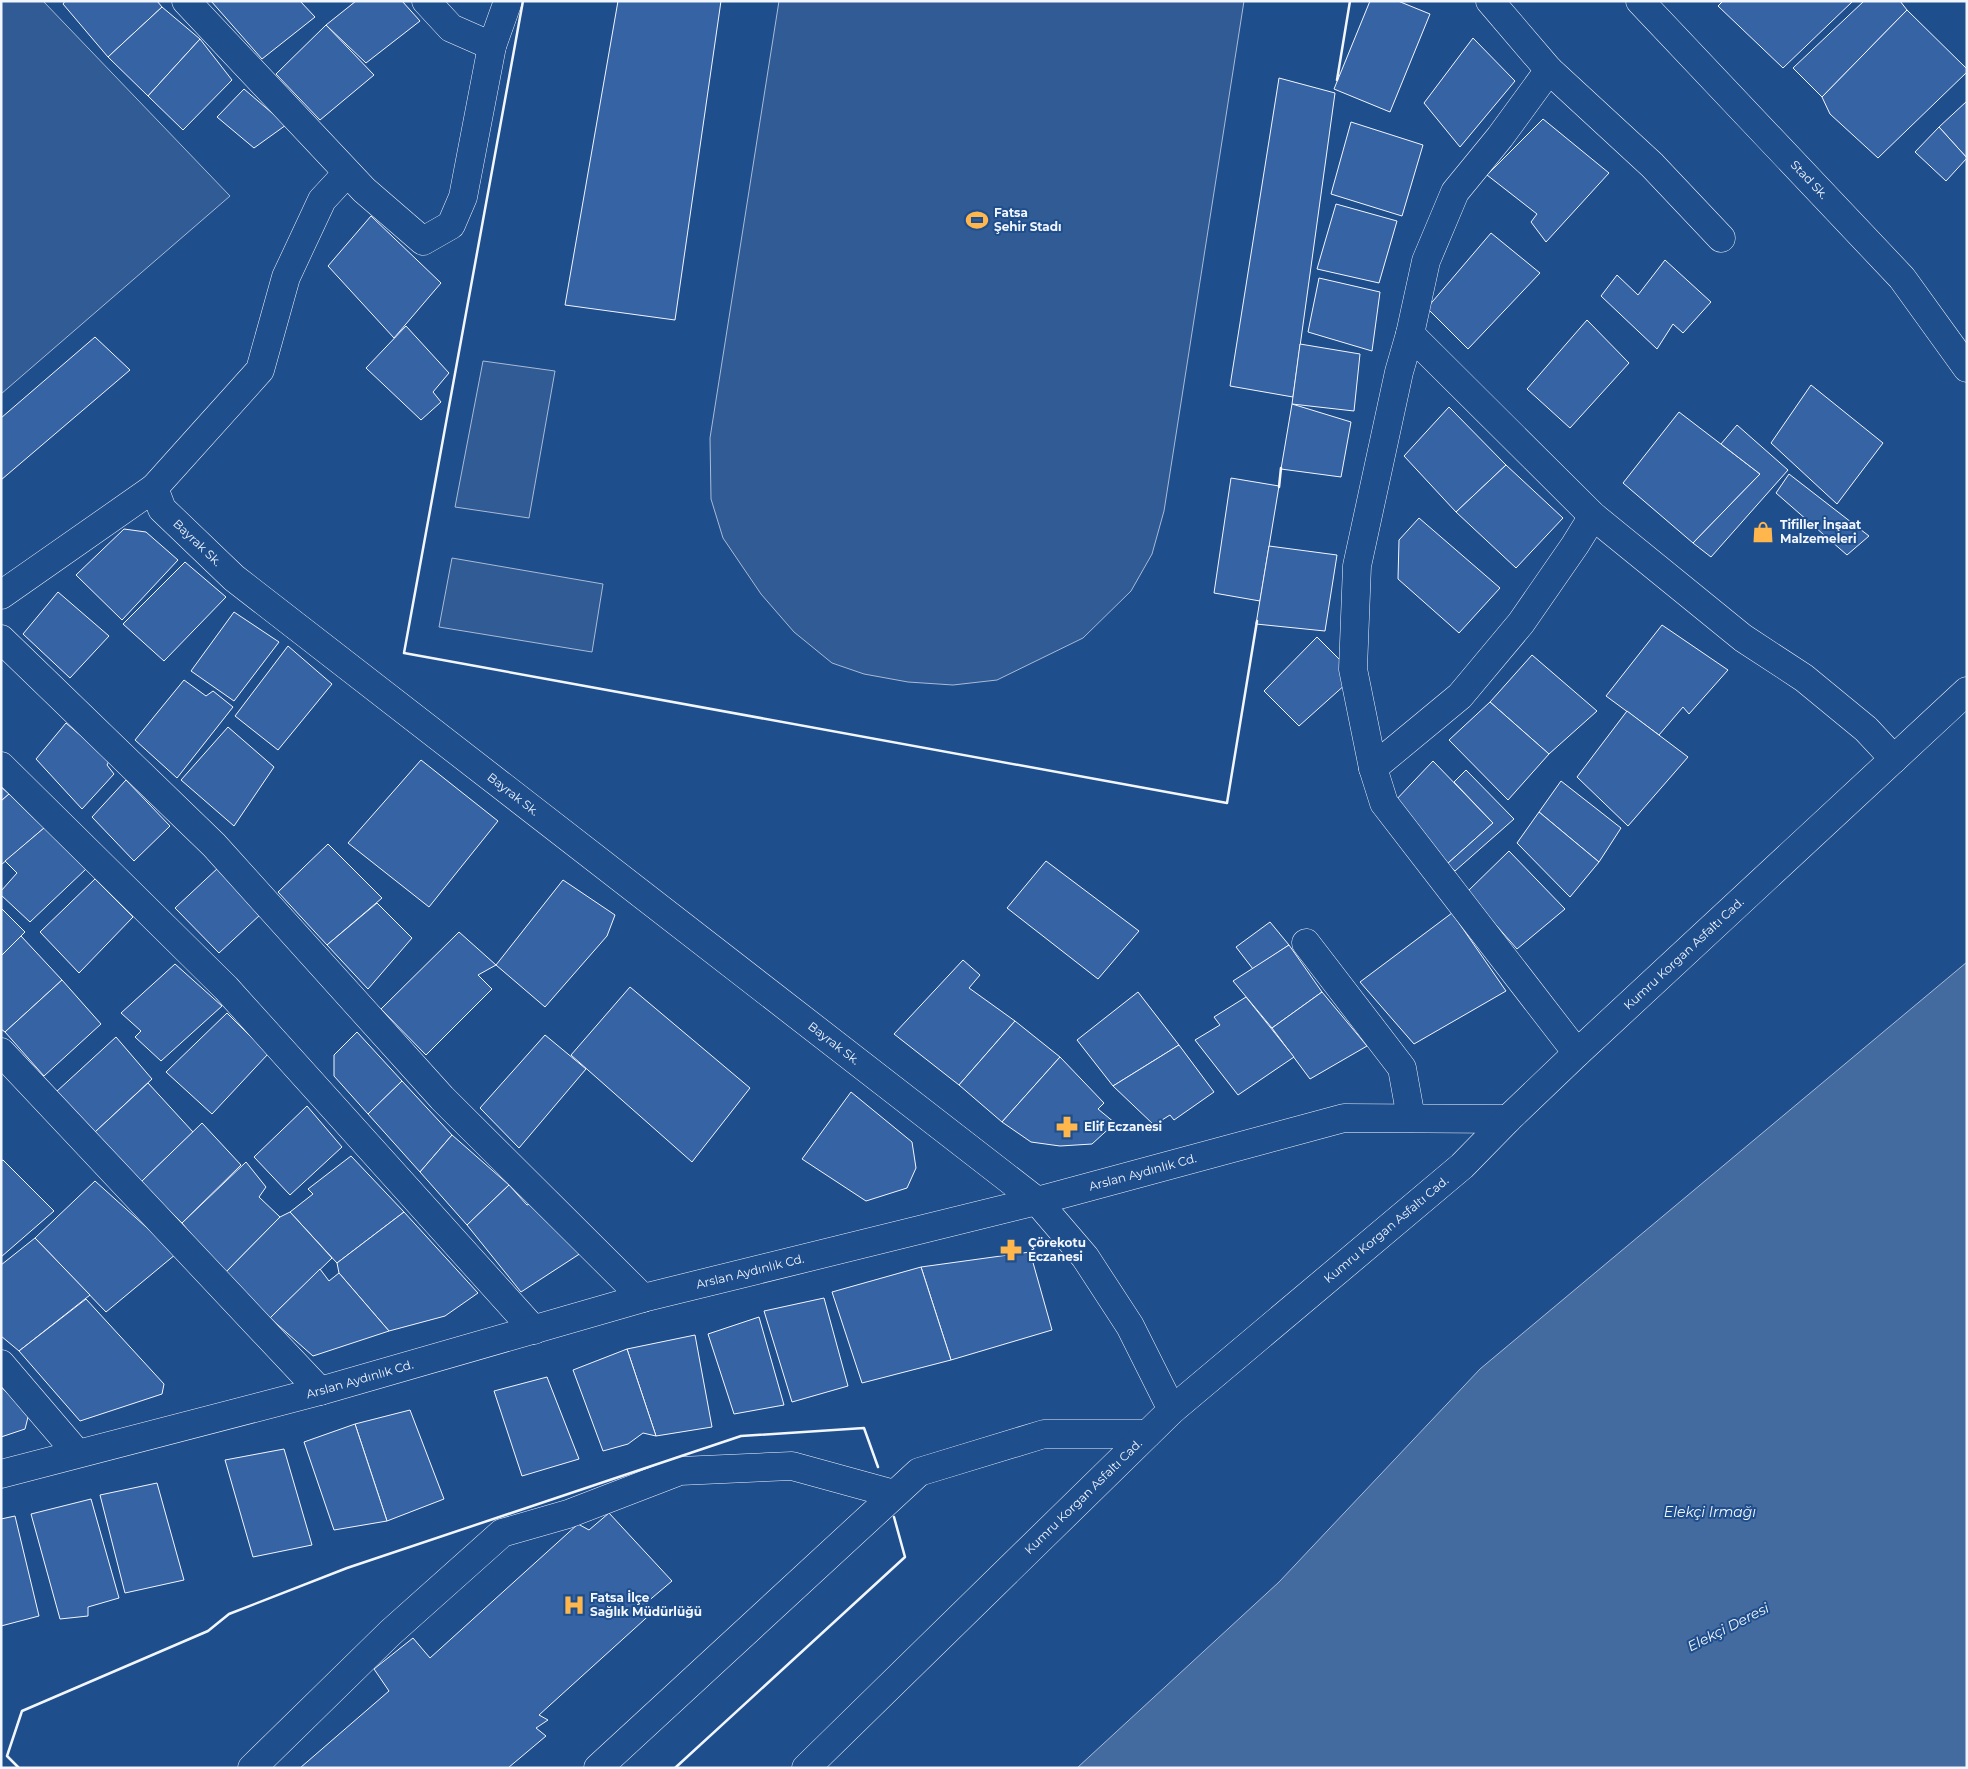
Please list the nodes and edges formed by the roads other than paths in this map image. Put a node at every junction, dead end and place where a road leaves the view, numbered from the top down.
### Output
1 (186, 1) edge
2 (426, 1) edge
3 (508, 1) edge
4 (1490, 1) edge
5 (1640, 1) edge
6 (492, 46) junction
7 (1550, 70) junction
8 (347, 173) junction
9 (1721, 238) dead end
10 (1410, 334) junction
11 (1967, 368) edge
12 (154, 488) junction
13 (1593, 516) junction
14 (1, 595) edge
15 (1, 639) edge
16 (1967, 691) edge
17 (1894, 759) junction
18 (1, 766) edge
19 (1373, 768) junction
20 (1306, 943) dead end
21 (1, 1052) edge
22 (1577, 1053) junction
23 (1411, 1118) junction
24 (1508, 1119) junction
25 (1037, 1201) junction
26 (643, 1298) junction
27 (534, 1330) junction
28 (1, 1364) edge
29 (320, 1391) junction
30 (1172, 1410) junction
31 (1147, 1434) junction
32 (78, 1453) junction
33 (1, 1474) edge
34 (894, 1494) junction
35 (252, 1768) edge
36 (598, 1768) edge
37 (806, 1768) edge

1 - 8 street
2 - 6 street
3 - 6 street
4 - 7 street
5 - 11 street, Stad Sk.
6 - 8 street
7 - 9 street
7 - 10 street
8 - 12 street
10 - 13 street
10 - 19 street
12 - 14 street
12 - 25 street, Bayrak Sk.
13 - 17 street
13 - 19 street
15 - 26 street
16 - 17 street, Kumru Korgan Asfaltı Cad.
17 - 22 street, Kumru Korgan Asfaltı Cad.
18 - 27 street
19 - 22 street
20 - 23 street
21 - 29 street
22 - 24 street, Kumru Korgan Asfaltı Cad.
23 - 24 street, Arslan Aydınlık Cd.
23 - 25 street, Arslan Aydınlık Cd.
24 - 30 street, Kumru Korgan Asfaltı Cad.
25 - 26 street, Arslan Aydınlık Cd.
25 - 30 street, Bayrak Sk.
26 - 27 street, Arslan Aydınlık Cd.
27 - 29 street, Arslan Aydınlık Cd.
28 - 32 street
29 - 32 street, Arslan Aydınlık Cd.
30 - 31 street, Kumru Korgan Asfaltı Cad.
31 - 34 street
31 - 37 street, Kumru Korgan Asfaltı Cad.
32 - 33 street, Arslan Aydınlık Cd.
34 - 35 street
34 - 36 street

